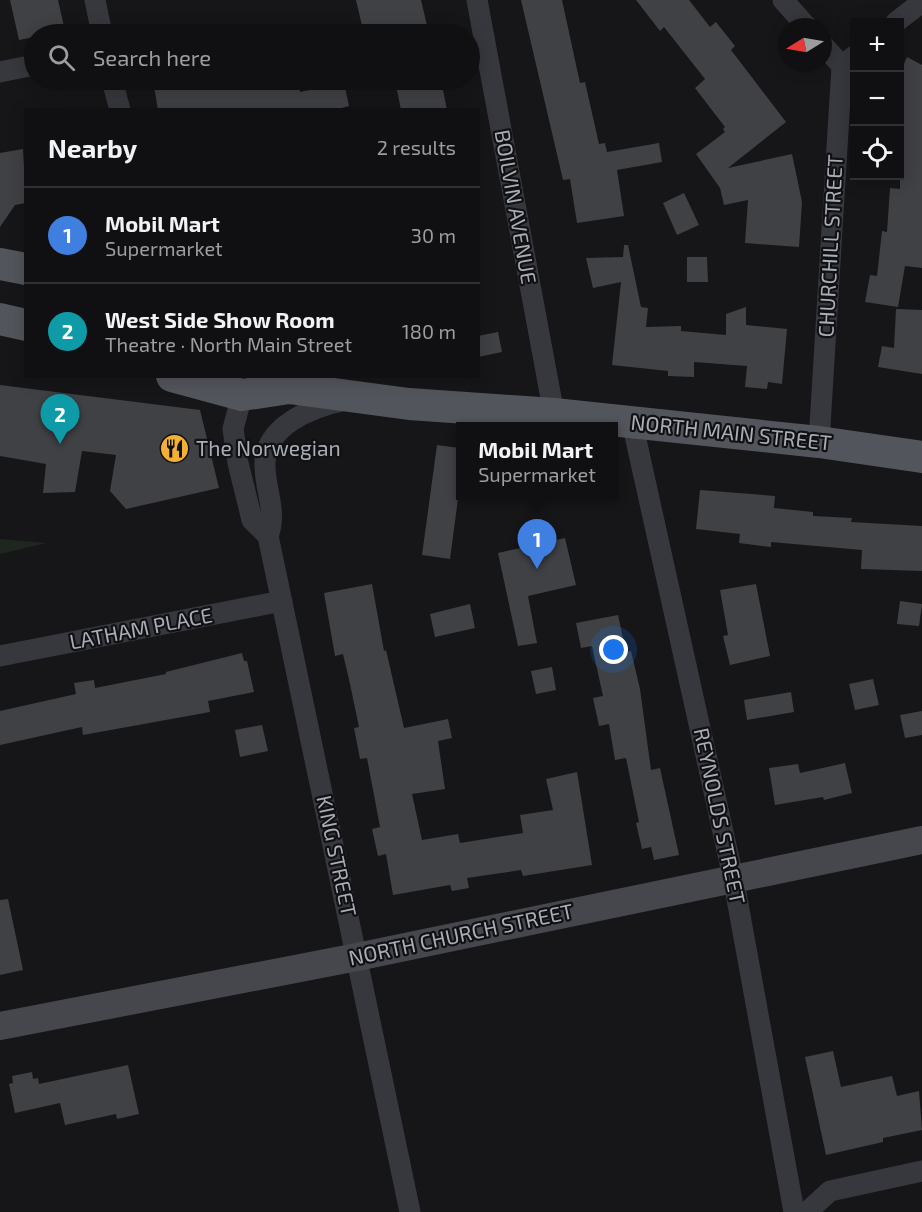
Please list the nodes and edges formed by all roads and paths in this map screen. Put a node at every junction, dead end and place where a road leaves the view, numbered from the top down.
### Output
1 (95, 0) edge
2 (477, 0) edge
3 (783, 0) edge
4 (922, 2) edge
5 (799, 18) edge
6 (901, 18) edge
7 (100, 24) edge
8 (832, 51) edge
9 (848, 61) edge
10 (24, 66) edge
11 (0, 72) edge
12 (115, 90) edge
13 (119, 108) edge
14 (0, 264) edge
15 (24, 269) edge
16 (0, 319) edge
17 (24, 325) edge
18 (178, 378) edge
19 (283, 382) edge
20 (242, 395) junction
21 (359, 397) junction
22 (554, 414) junction
23 (632, 422) junction
24 (819, 442) junction
25 (922, 457) edge
26 (268, 536) junction
27 (282, 602) junction
28 (0, 656) edge
29 (922, 840) edge
30 (733, 877) junction
31 (357, 957) junction
32 (0, 1026) edge
33 (922, 1171) edge
34 (410, 1212) edge
35 (794, 1212) edge
36 (807, 1212) edge

1 - 7 street
2 - 22 street, BOILVIN AVENUE
3 - 5 street
4 - 6 street
8 - 9 street
9 - 24 street, CHURCHILL STREET
10 - 11 street
12 - 13 street
14 - 15 main road
16 - 17 main road
18 - 20 main road, NORTH MAIN STREET
19 - 20 main road, NORTH MAIN STREET
19 - 21 main road, NORTH MAIN STREET
20 - 26 street, KING STREET
21 - 22 main road, NORTH MAIN STREET
21 - 26 street, KING STREET
22 - 23 main road, NORTH MAIN STREET
23 - 24 main road, NORTH MAIN STREET
23 - 30 street, REYNOLDS STREET
24 - 25 main road, NORTH MAIN STREET
26 - 27 street, KING STREET
27 - 28 street, LATHAM PLACE
27 - 31 street, KING STREET
29 - 30 street, NORTH CHURCH STREET
30 - 31 street, NORTH CHURCH STREET
30 - 35 street, REYNOLDS STREET
31 - 32 street, NORTH CHURCH STREET
31 - 34 street, KING STREET
33 - 36 street

